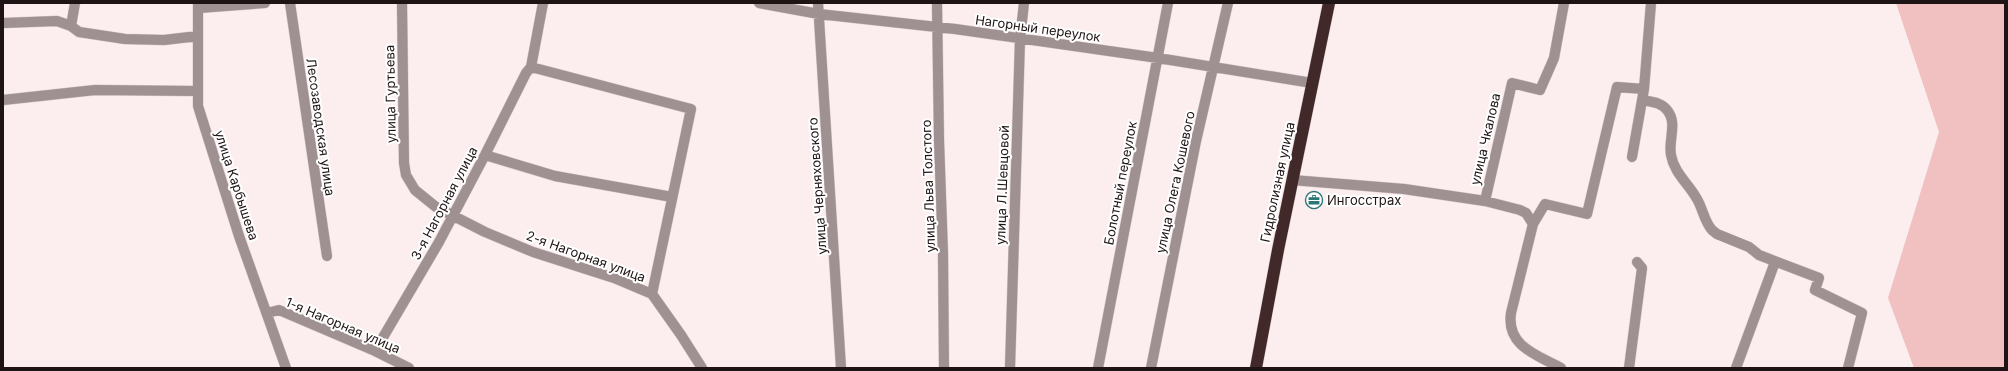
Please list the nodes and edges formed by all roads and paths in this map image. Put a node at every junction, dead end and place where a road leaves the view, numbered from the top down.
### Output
1 (75, 3) edge
2 (265, 3) edge
3 (290, 3) edge
4 (402, 3) edge
5 (544, 3) edge
6 (759, 3) edge
7 (818, 3) edge
8 (937, 3) edge
9 (1024, 3) edge
10 (1168, 3) edge
11 (1228, 3) edge
12 (1329, 3) edge
13 (1564, 3) edge
14 (1651, 3) edge
15 (198, 6) edge
16 (819, 14) junction
17 (3, 24) edge
18 (71, 26) junction
19 (937, 27) junction
20 (198, 36) junction
21 (1020, 39) junction
22 (1158, 58) junction
23 (531, 67) junction
24 (1213, 67) junction
25 (1312, 83) junction
26 (1644, 89) junction
27 (197, 91) junction
28 (3, 100) edge
29 (1642, 100) junction
30 (485, 155) junction
31 (1632, 157) dead end
32 (1292, 180) junction
33 (410, 183) joint
34 (672, 197) junction
35 (1485, 201) junction
36 (453, 216) junction
37 (1533, 224) junction
38 (327, 256) dead end
39 (1637, 262) dead end
40 (1775, 262) junction
41 (652, 294) junction
42 (267, 313) junction
43 (375, 351) junction
44 (286, 368) edge
45 (409, 368) edge
46 (702, 368) edge
47 (841, 368) edge
48 (944, 368) edge
49 (1010, 368) edge
50 (1098, 368) edge
51 (1151, 368) edge
52 (1256, 368) edge
53 (1561, 368) edge
54 (1629, 368) edge
55 (1736, 368) edge
56 (1848, 368) edge

1 - 18 street
2 - 15 street
3 - 38 street, Лесозаводская улица
4 - 33 street, улица Гуртьева
5 - 23 street, 3-я Нагорная улица
6 - 16 street, Нагорный переулок
7 - 16 street, улица Черняховского
8 - 19 street, улица Льва Толстого
9 - 21 street, улица Л.Шевцовой
10 - 22 street, Болотный переулок
11 - 24 street, улица Олега Кошевого
12 - 25 highway, Гидролизная улица
13 - 35 street, улица Чкалова
14 - 26 street
15 - 20 street, улица Карбышева
16 - 19 street, Нагорный переулок
16 - 47 street, улица Черняховского
17 - 18 street
18 - 20 street
19 - 21 street, Нагорный переулок
19 - 48 street, улица Льва Толстого
20 - 27 street, улица Карбышева
21 - 22 street, Нагорный переулок
21 - 49 street, улица Л.Шевцовой
22 - 24 street, Нагорный переулок
22 - 50 street, Болотный переулок
23 - 30 street, 3-я Нагорная улица
23 - 34 street
24 - 25 street, Нагорный переулок
24 - 51 street, улица Олега Кошевого
25 - 32 highway, Гидролизная улица
26 - 29 street
26 - 37 street
27 - 28 street
27 - 42 street, улица Карбышева
29 - 31 street
29 - 40 street
30 - 34 street
30 - 36 street, 3-я Нагорная улица
32 - 35 street, улица Чкалова
32 - 52 highway, Гидролизная улица
33 - 36 street, 2-я Нагорная улица
34 - 41 street
35 - 37 street, улица Чкалова
36 - 41 street, 2-я Нагорная улица
36 - 43 street, 3-я Нагорная улица
37 - 53 street
39 - 54 street
40 - 55 street
40 - 56 street
41 - 46 street, 2-я Нагорная улица
42 - 43 street, 1-я Нагорная улица
42 - 44 street, улица Карбышева
43 - 45 street, 1-я Нагорная улица

